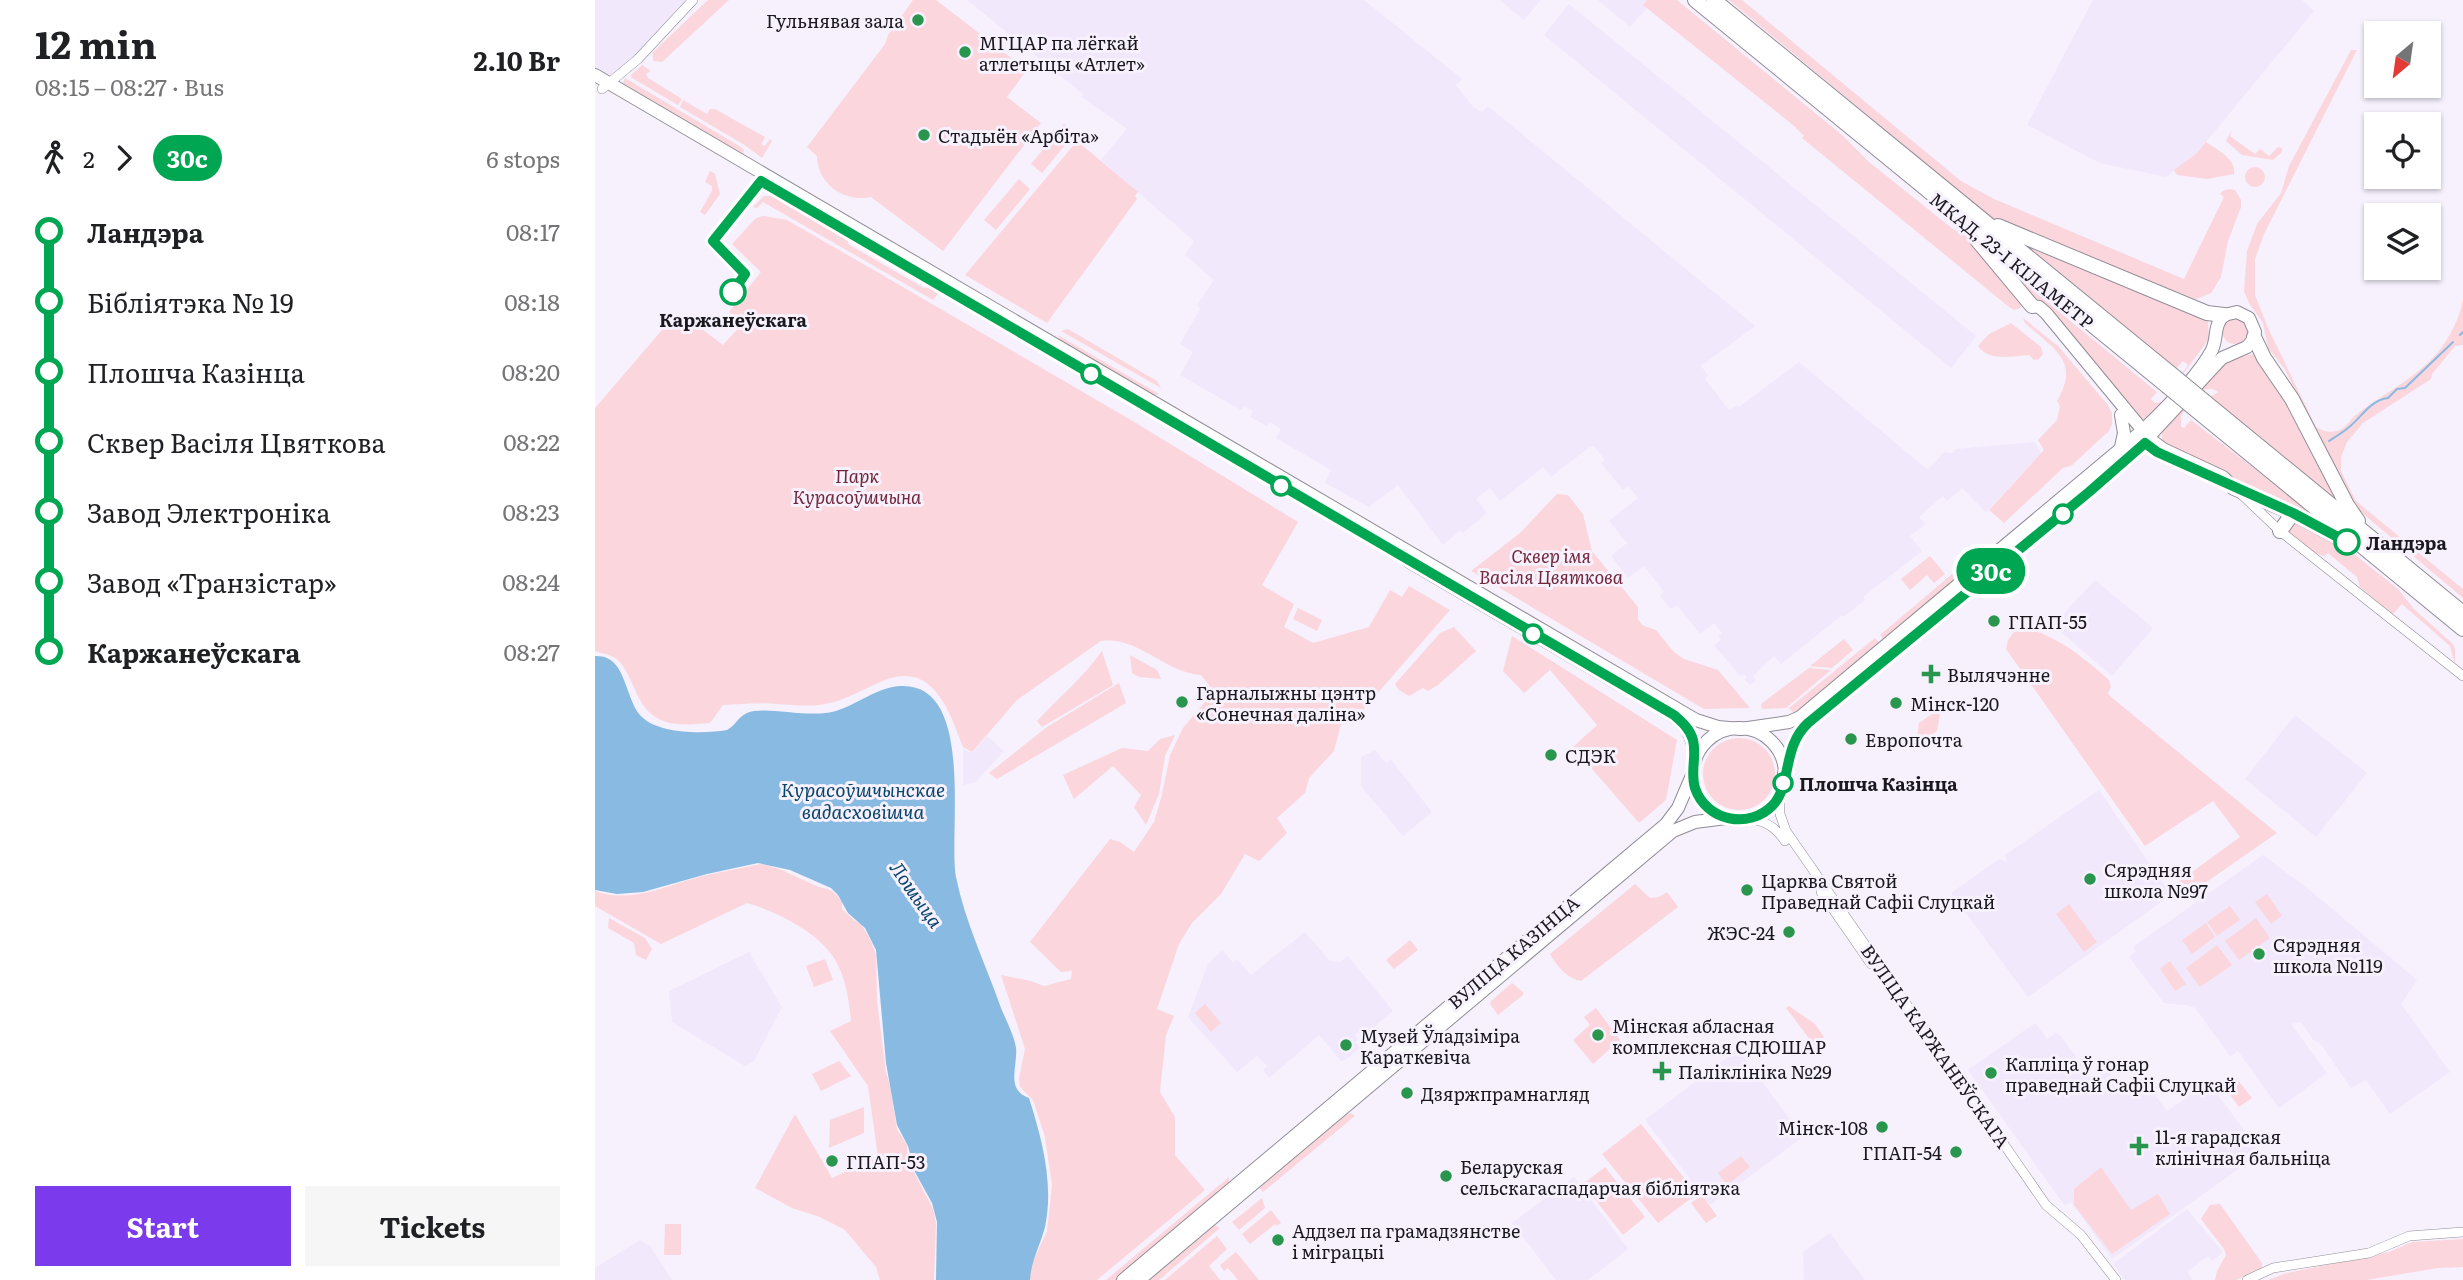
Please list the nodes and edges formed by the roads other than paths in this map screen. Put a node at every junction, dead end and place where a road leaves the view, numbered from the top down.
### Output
1 (693, 0) edge
2 (701, 0) edge
3 (1695, 0) edge
4 (1714, 0) edge
5 (649, 47) junction
6 (595, 75) edge
7 (602, 86) edge
8 (1969, 209) junction
9 (1950, 211) junction
10 (2032, 306) junction
11 (2224, 315) junction
12 (2216, 337) junction
13 (2254, 337) junction
14 (2234, 352) junction
15 (2171, 381) junction
16 (2120, 415) junction
17 (2144, 437) junction
18 (2121, 447) junction
19 (2234, 488) junction
20 (2293, 513) junction
21 (2280, 531) junction
22 (2373, 548) junction
23 (2463, 613) edge
24 (2463, 629) edge
25 (2463, 676) edge
26 (1740, 729) junction
27 (1694, 766) junction
28 (1784, 773) junction
29 (1779, 797) junction
30 (1726, 818) junction
31 (1746, 819) junction
32 (1345, 1100) junction
33 (1240, 1188) junction
34 (2463, 1233) edge
35 (1123, 1280) edge
36 (1139, 1280) edge
37 (2108, 1280) edge
38 (2116, 1280) edge
39 (2246, 1280) edge

1 - 5 street
2 - 5 street
3 - 9 highway, МКАД, 23-І КІЛАМЕТР
4 - 8 highway, МКАД, 23-І КІЛАМЕТР
5 - 7 street
6 - 7 main road
7 - 26 main road
7 - 27 main road
8 - 11 highway
8 - 15 highway, МКАД, 23-І КІЛАМЕТР
9 - 10 highway
9 - 15 highway, МКАД, 23-І КІЛАМЕТР
10 - 16 main road
10 - 17 main road
11 - 12 main road
11 - 13 main road
12 - 14 main road
12 - 17 main road
13 - 14 main road
13 - 22 highway
14 - 17 main road
15 - 22 highway, МКАД, 23-І КІЛАМЕТР, bridge
16 - 17 main road
16 - 18 main road
17 - 18 main road
17 - 19 main road
17 - 28 main road
18 - 26 main road
19 - 20 highway
19 - 21 street
20 - 21 highway
20 - 22 highway
21 - 25 street
22 - 23 highway
22 - 24 highway
26 - 27 main road
26 - 28 main road
27 - 30 main road
27 - 32 main road, ВУЛІЦА КАЗІНЦА
28 - 29 main road
29 - 31 main road
29 - 38 street, ВУЛІЦА КАРЖАНЕЎСКАГА
30 - 31 main road
30 - 32 main road, ВУЛІЦА КАЗІНЦА
31 - 37 street, ВУЛІЦА КАРЖАНЕЎСКАГА
32 - 33 main road, ВУЛІЦА КАЗІНЦА
33 - 35 main road, ВУЛІЦА КАЗІНЦА
33 - 36 main road, ВУЛІЦА КАЗІНЦА
34 - 39 street

